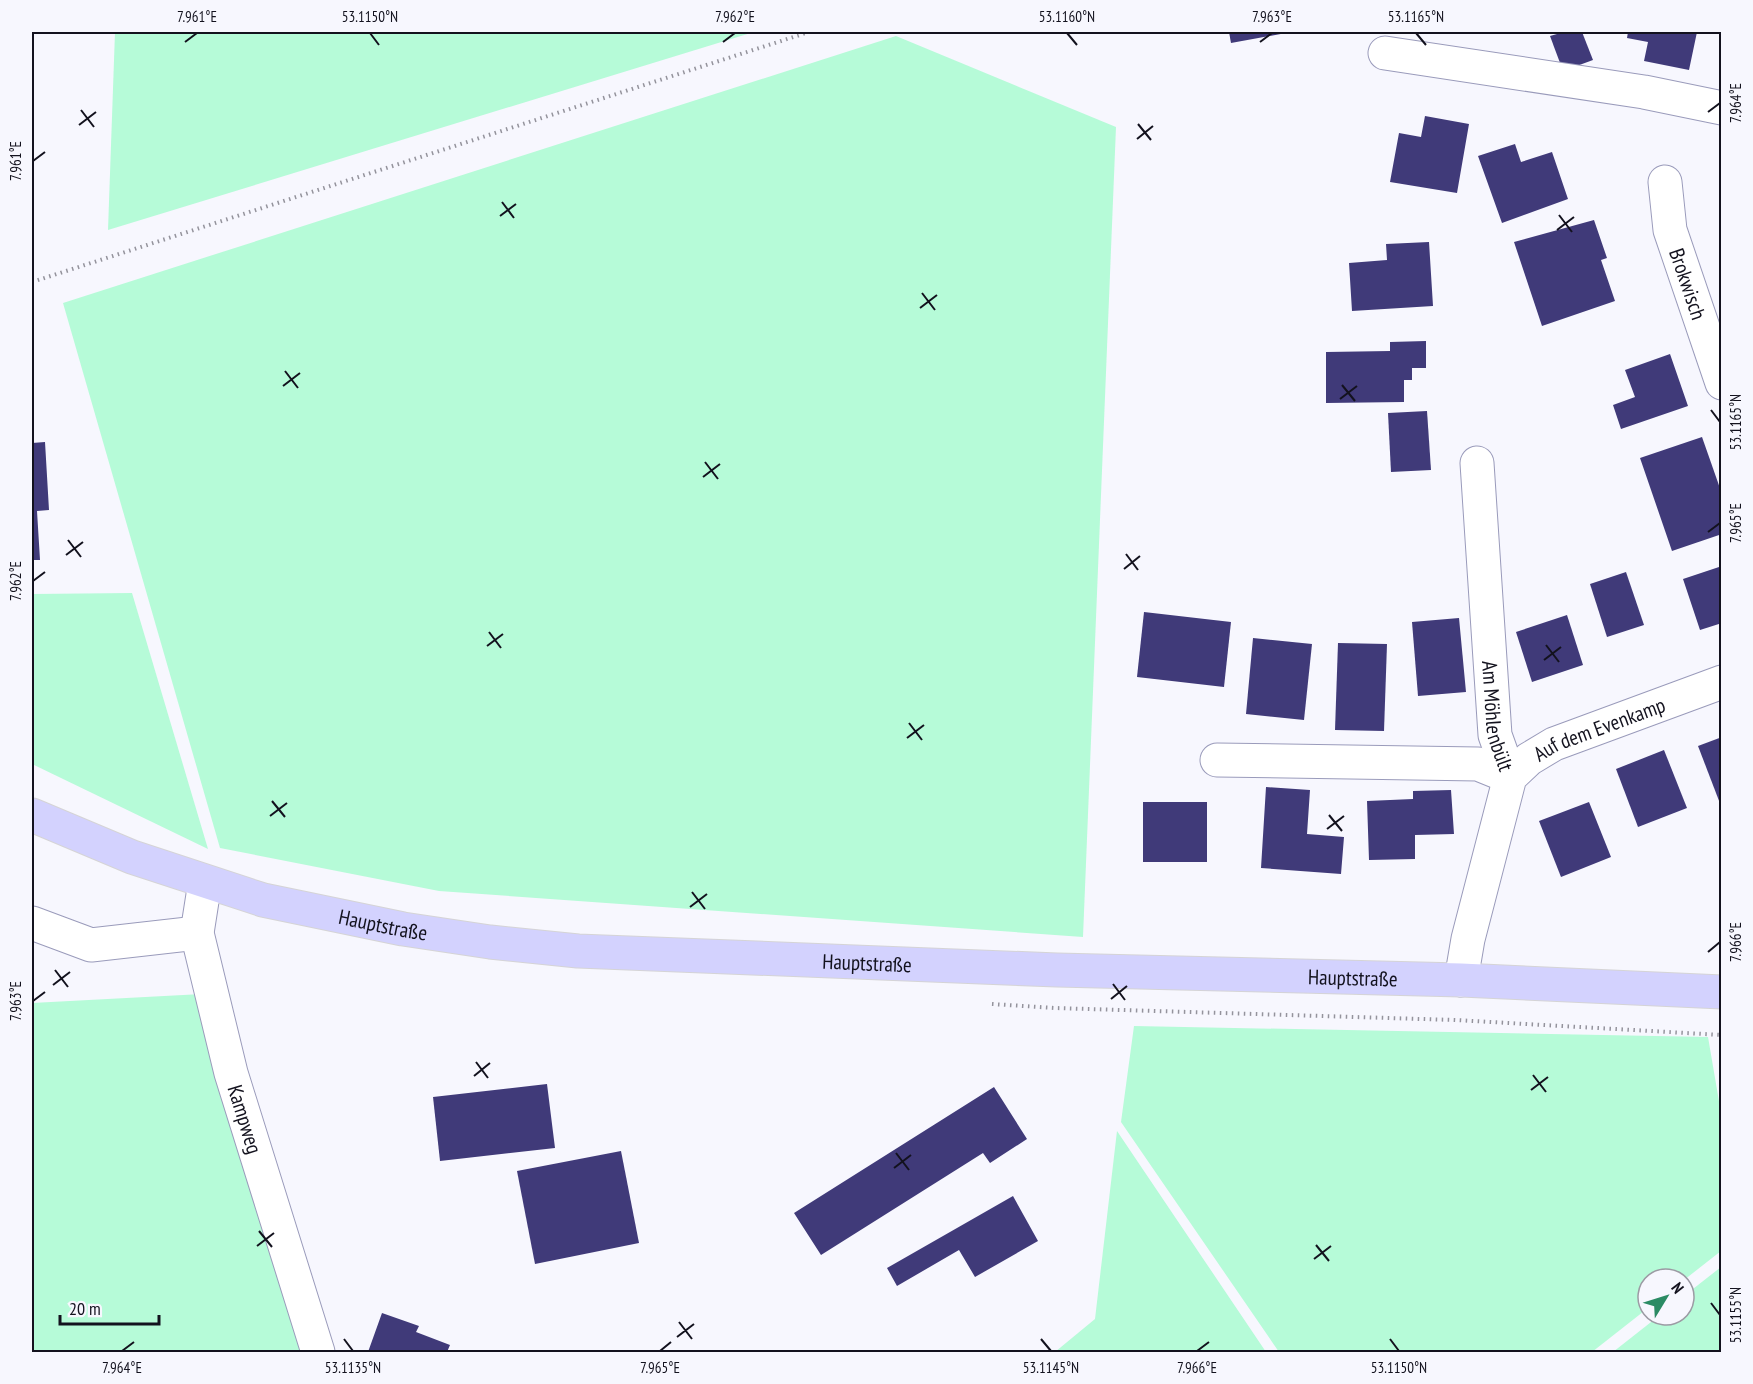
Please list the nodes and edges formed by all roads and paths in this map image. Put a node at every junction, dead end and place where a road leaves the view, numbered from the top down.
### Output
1 (809, 32) edge
2 (1385, 53) dead end
3 (1722, 108) edge
4 (1665, 182) dead end
5 (32, 282) edge
6 (1722, 383) edge
7 (1478, 463) dead end
8 (1722, 682) edge
9 (1217, 760) dead end
10 (1510, 777) junction
11 (32, 815) edge
12 (205, 882) junction
13 (32, 923) edge
14 (196, 933) junction
15 (1461, 980) junction
16 (1722, 992) edge
17 (318, 1353) edge

1 - 5 path
2 - 3 street
4 - 6 street, Brokwisch
7 - 10 street, Am Möhlenbült
8 - 10 street, Auf dem Evenkamp
9 - 10 street, Am Möhlenbült
10 - 15 street, Auf dem Evenkamp
11 - 12 main road, Hauptstraße
12 - 14 street, Kampweg
12 - 15 main road, Hauptstraße
13 - 14 street
14 - 17 street, Kampweg
15 - 16 main road, Hauptstraße

